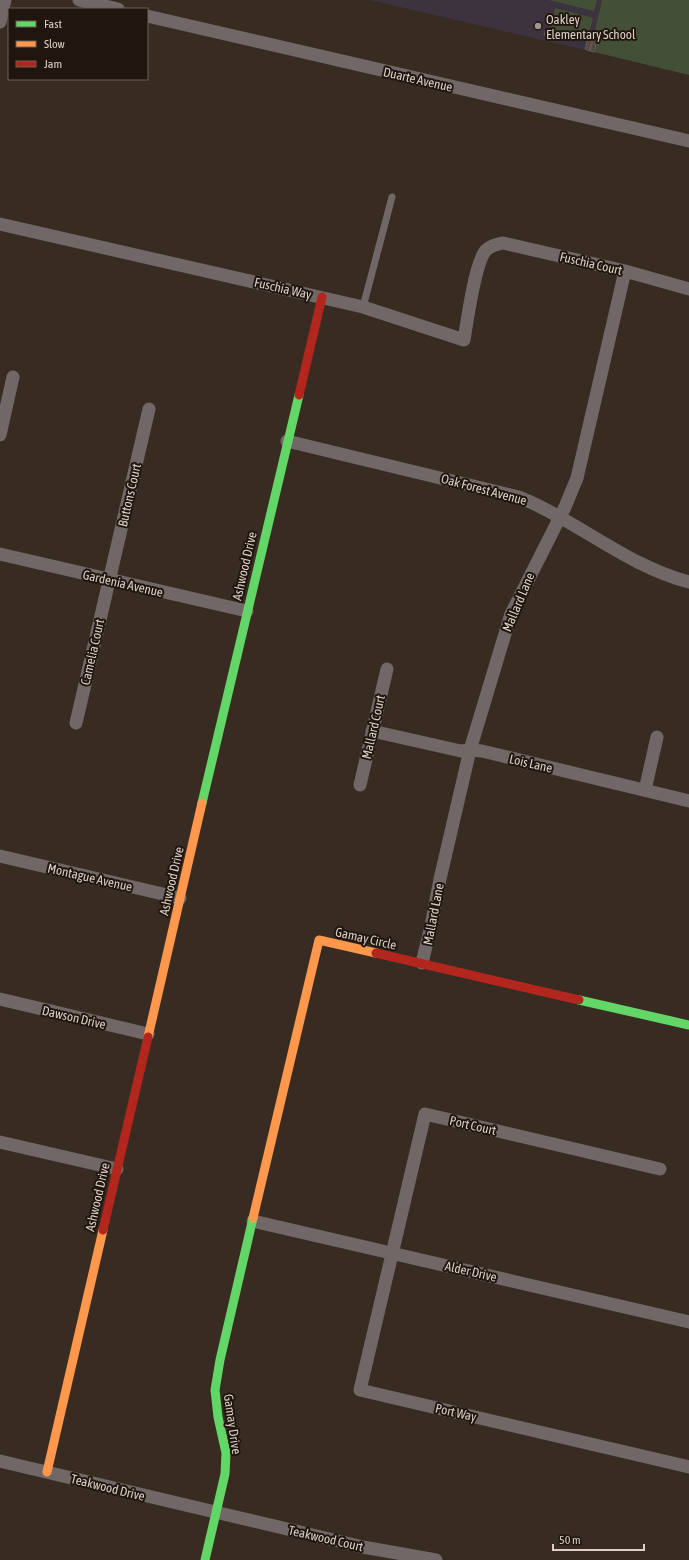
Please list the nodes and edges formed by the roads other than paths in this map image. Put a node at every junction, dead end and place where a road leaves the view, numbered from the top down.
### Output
1 (5, 0) edge
2 (79, 0) edge
3 (114, 8) edge
4 (148, 16) edge
5 (0, 22) edge
6 (689, 141) edge
7 (392, 198) dead end
8 (0, 224) edge
9 (493, 245) joint
10 (625, 271) junction
11 (689, 289) edge
12 (322, 297) junction
13 (363, 307) junction
14 (13, 377) dead end
15 (149, 409) dead end
16 (0, 435) edge
17 (287, 441) junction
18 (560, 517) junction
19 (0, 554) edge
20 (109, 580) junction
21 (689, 582) edge
22 (247, 611) junction
23 (388, 669) dead end
24 (76, 723) dead end
25 (372, 731) junction
26 (657, 737) dead end
27 (470, 750) junction
28 (360, 785) dead end
29 (645, 790) junction
30 (689, 801) edge
31 (0, 856) edge
32 (180, 898) junction
33 (422, 963) junction
34 (0, 999) edge
35 (689, 1025) edge
36 (148, 1034) junction
37 (0, 1142) edge
38 (117, 1169) junction
39 (660, 1169) dead end
40 (253, 1221) junction
41 (393, 1252) junction
42 (689, 1322) edge
43 (0, 1461) edge
44 (689, 1467) edge
45 (47, 1472) junction
46 (216, 1513) junction
47 (205, 1560) edge
48 (436, 1560) edge

1 - 5 street
2 - 3 street
4 - 6 street, Duarte Avenue
7 - 13 lane
8 - 12 street, Fuschia Way
9 - 10 street, Fuschia Court
9 - 13 street, Fuschia Way
10 - 11 street, Fuschia Court
10 - 18 street, Mallard Lane
12 - 13 street, Fuschia Way
12 - 17 street, Ashwood Drive
14 - 16 street
15 - 20 street, Buttons Court
17 - 18 street, Oak Forest Avenue
17 - 22 street, Ashwood Drive
18 - 21 street, Oak Forest Avenue
18 - 27 street, Mallard Lane
19 - 20 street, Gardenia Avenue
20 - 22 street, Gardenia Avenue
20 - 24 street, Camelia Court
22 - 32 street, Ashwood Drive
23 - 25 street, Mallard Court
25 - 27 street, Lois Lane
25 - 28 street, Mallard Court
26 - 29 street
27 - 29 street, Lois Lane
27 - 33 street, Mallard Lane
29 - 30 street, Lois Lane
31 - 32 street, Montague Avenue
32 - 36 street, Ashwood Drive
33 - 35 street, Gamay Circle
33 - 40 street, Gamay Circle
34 - 36 street, Dawson Drive
36 - 38 street, Ashwood Drive
37 - 38 street
38 - 45 street, Ashwood Drive
39 - 41 street, Port Court
40 - 41 street, Alder Drive
40 - 46 street, Gamay Drive
41 - 42 street, Alder Drive
41 - 44 street, Port Way
43 - 45 street, Teakwood Drive
45 - 46 street, Teakwood Drive
46 - 47 street, Gamay Drive
46 - 48 street, Teakwood Court

